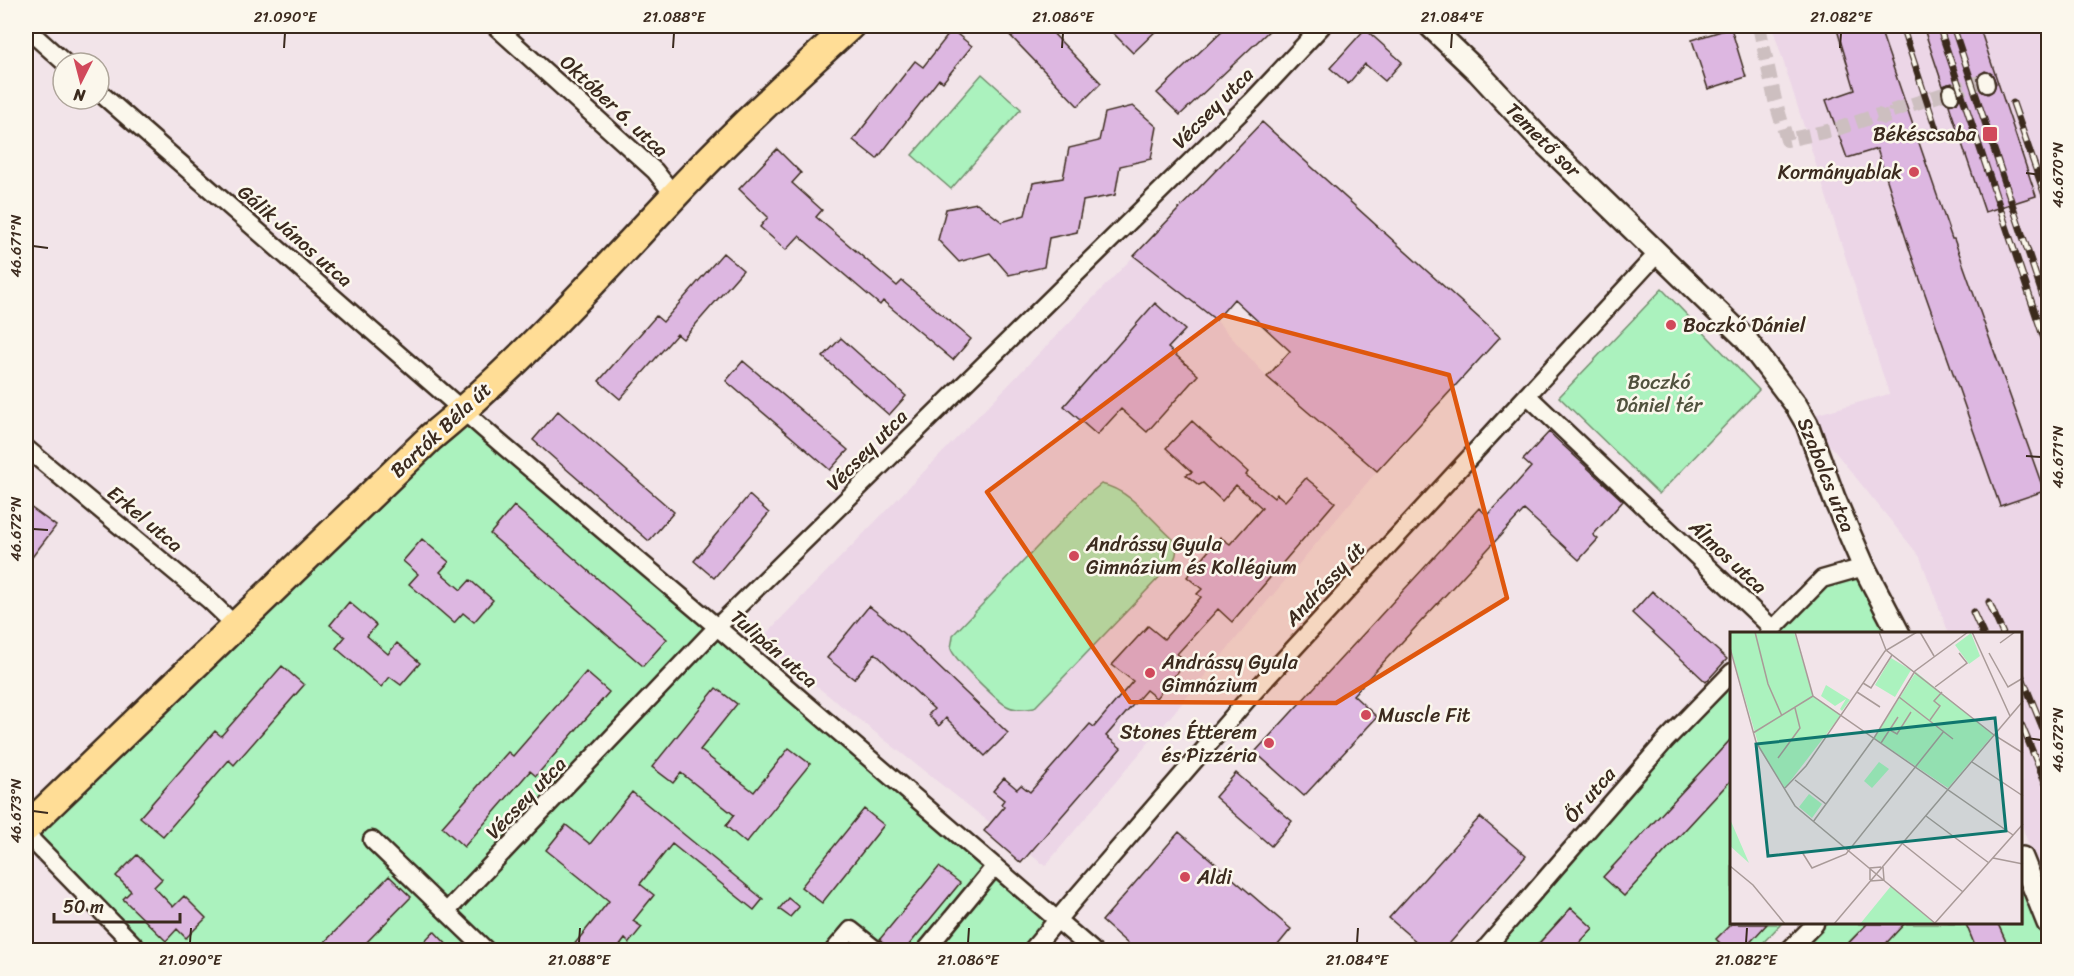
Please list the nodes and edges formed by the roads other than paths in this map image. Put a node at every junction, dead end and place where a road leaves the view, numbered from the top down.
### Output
1 (495, 26) edge
2 (850, 26) edge
3 (1322, 26) edge
4 (1430, 26) edge
5 (26, 28) edge
6 (52, 51) edge
7 (111, 103) edge
8 (674, 195) junction
9 (1657, 254) junction
10 (1527, 395) junction
11 (463, 411) junction
12 (26, 448) edge
13 (1864, 567) junction
14 (236, 626) junction
15 (717, 627) junction
16 (1771, 632) edge
17 (1898, 632) edge
18 (1730, 674) edge
19 (26, 828) edge
20 (26, 834) edge
21 (372, 840) dead end
22 (2023, 860) edge
23 (995, 866) junction
24 (447, 911) junction
25 (1057, 920) junction
26 (2049, 923) edge
27 (1814, 925) edge
28 (139, 951) edge
29 (486, 951) edge
30 (834, 951) edge
31 (876, 951) edge
32 (926, 951) edge
33 (1032, 951) edge
34 (1092, 951) edge
35 (1484, 951) edge
36 (1789, 951) edge

1 - 8 street, Október 6. utca
2 - 8 main road, Bartók Béla út
3 - 15 street, Vécsey utca
4 - 9 street, Temető sor
5 - 6 street
7 - 11 street, Gálik János utca
8 - 11 main road, Bartók Béla út
9 - 10 street, Andrássy út
9 - 13 street, Szabolcs utca
10 - 16 street, Álmos utca
10 - 25 street, Andrássy út
11 - 14 main road, Bartók Béla út
11 - 15 street, Tulipán utca
12 - 14 street, Erkel utca
13 - 16 street
13 - 17 street, Szabolcs utca
14 - 19 main road, Bartók Béla út
15 - 23 street, Tulipán utca
15 - 24 street, Vécsey utca
18 - 35 street, Őr utca
20 - 28 street
21 - 24 street
22 - 26 street
23 - 25 street, Tulipán utca
23 - 32 street
24 - 29 street
25 - 33 street, Andrássy út
25 - 34 street, Tulipán utca
27 - 36 street
30 - 31 street

